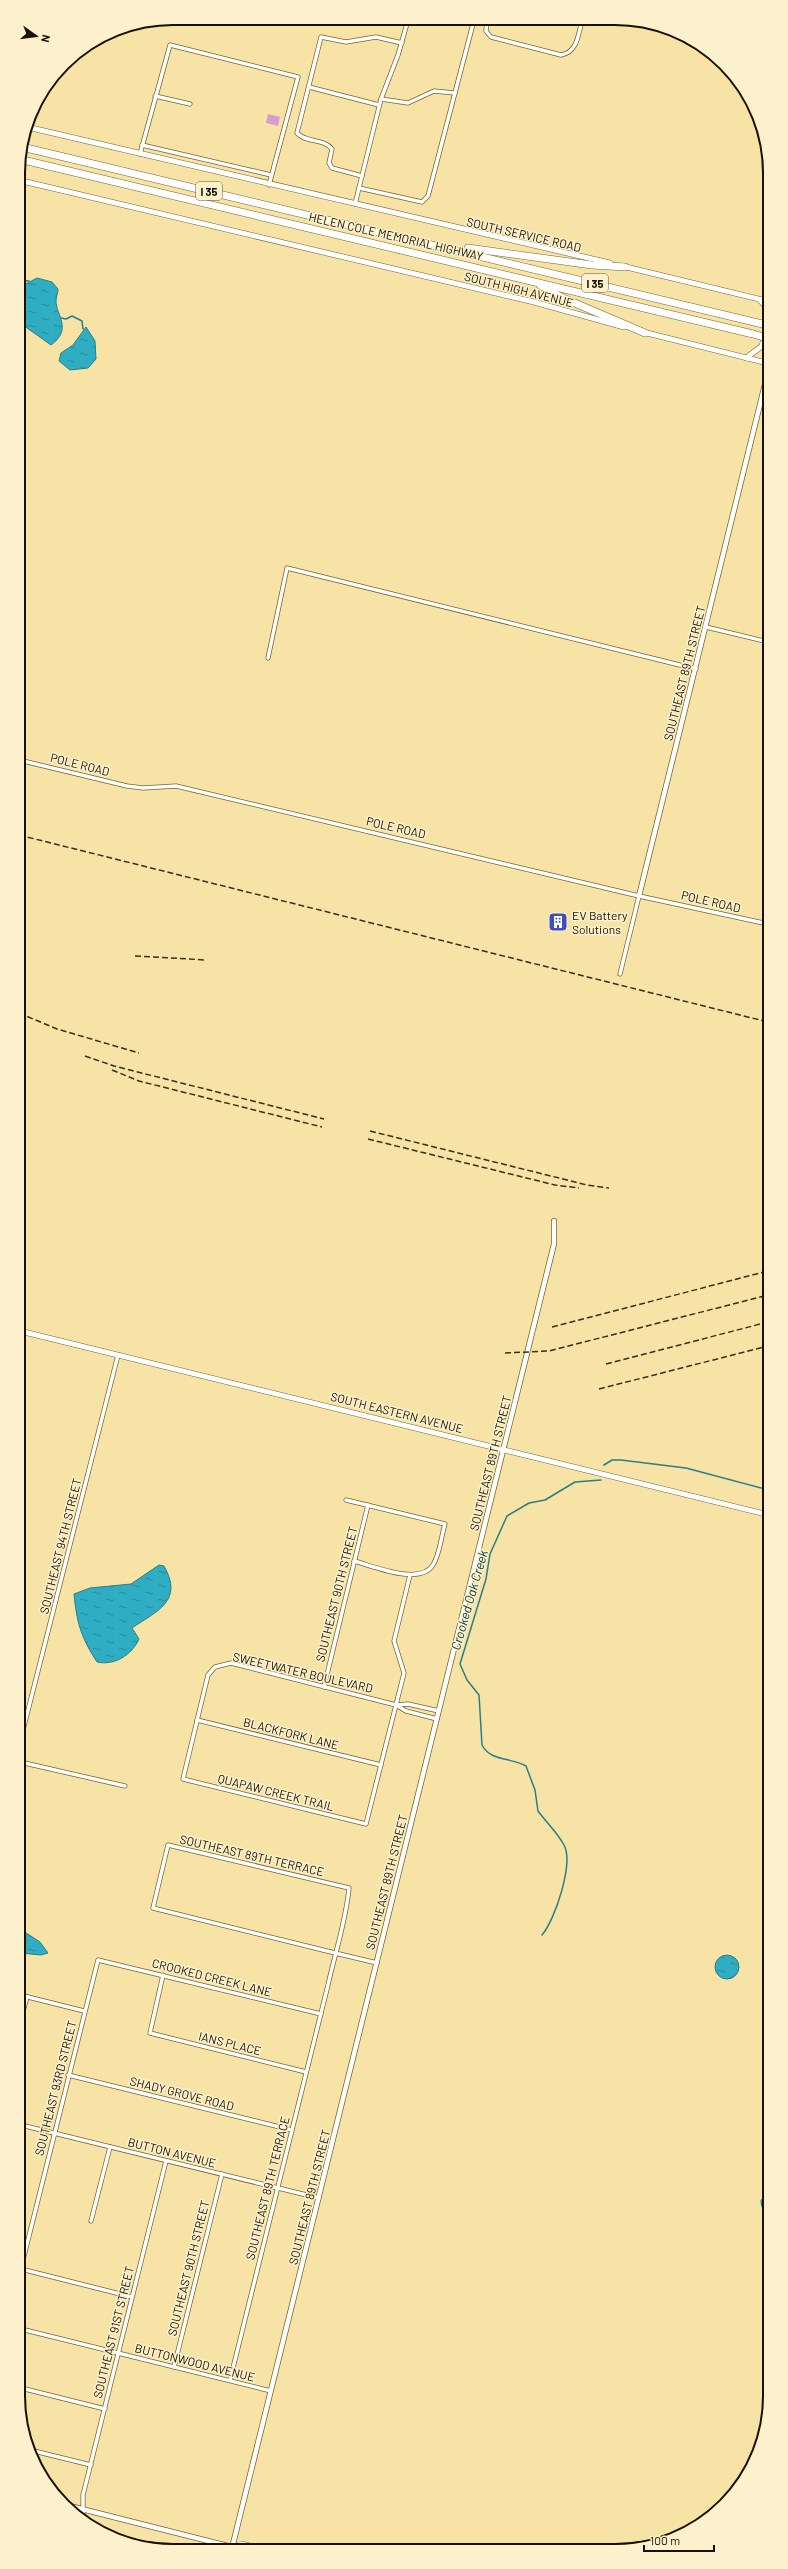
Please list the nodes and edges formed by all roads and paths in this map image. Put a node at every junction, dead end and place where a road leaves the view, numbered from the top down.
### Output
1 (407, 25) edge
2 (473, 25) edge
3 (487, 25) edge
4 (581, 25) edge
5 (402, 43) junction
6 (308, 87) junction
7 (455, 93) junction
8 (155, 96) junction
9 (381, 100) junction
10 (190, 104) dead end
11 (379, 105) junction
12 (32, 128) edge
13 (142, 145) junction
14 (27, 148) edge
15 (140, 154) junction
16 (25, 160) edge
17 (271, 175) junction
18 (362, 176) junction
19 (25, 182) edge
20 (268, 185) junction
21 (359, 188) junction
22 (355, 205) junction
23 (434, 244) junction
24 (625, 267) junction
25 (531, 280) junction
26 (760, 299) junction
27 (763, 300) edge
28 (763, 303) edge
29 (763, 325) edge
30 (645, 333) junction
31 (763, 337) edge
32 (763, 342) edge
33 (746, 358) junction
34 (763, 362) edge
35 (763, 392) edge
36 (706, 627) junction
37 (763, 641) edge
38 (268, 658) dead end
39 (696, 669) junction
40 (25, 761) edge
41 (639, 896) junction
42 (763, 923) edge
43 (620, 974) dead end
44 (554, 1220) dead end
45 (25, 1332) edge
46 (118, 1355) junction
47 (503, 1448) junction
48 (346, 1500) dead end
49 (368, 1505) junction
50 (763, 1513) edge
51 (354, 1561) junction
52 (410, 1575) junction
53 (324, 1687) junction
54 (396, 1705) junction
55 (439, 1711) junction
56 (437, 1719) junction
57 (197, 1720) junction
58 (25, 1722) edge
59 (25, 1763) edge
60 (381, 1765) junction
61 (125, 1786) dead end
62 (335, 1953) junction
63 (98, 1960) joint
64 (377, 1963) junction
65 (163, 1975) junction
66 (27, 1997) joint
67 (25, 2004) edge
68 (84, 2011) junction
69 (320, 2014) junction
70 (306, 2072) junction
71 (68, 2075) junction
72 (25, 2126) edge
73 (292, 2130) junction
74 (54, 2133) junction
75 (110, 2147) junction
76 (166, 2161) junction
77 (222, 2174) junction
78 (278, 2188) junction
79 (319, 2198) junction
80 (91, 2222) dead end
81 (25, 2253) edge
82 (25, 2270) edge
83 (132, 2297) junction
84 (25, 2330) edge
85 (118, 2353) junction
86 (174, 2366) junction
87 (230, 2380) junction
88 (25, 2389) edge
89 (271, 2391) junction
90 (105, 2409) junction
91 (35, 2451) edge
92 (91, 2465) junction
93 (76, 2507) edge
94 (82, 2509) junction
95 (82, 2512) edge
96 (218, 2544) edge
97 (234, 2544) edge

1 - 5 street
2 - 7 street
3 - 4 street
5 - 6 street
5 - 9 street
6 - 11 street
6 - 18 street
7 - 9 street
7 - 21 street
8 - 10 street
8 - 13 street
8 - 17 street
9 - 11 street
11 - 18 street
12 - 15 main road, SOUTH SERVICE ROAD
13 - 15 street
13 - 17 street
14 - 23 highway, HELEN COLE MEMORIAL HIGHWAY / I 35
15 - 20 main road, SOUTH SERVICE ROAD
16 - 25 highway, HELEN COLE MEMORIAL HIGHWAY / I 35
17 - 20 street
18 - 21 street
19 - 30 main road, SOUTH HIGH AVENUE
20 - 22 main road, SOUTH SERVICE ROAD
21 - 22 street
22 - 24 main road, SOUTH SERVICE ROAD
23 - 24 highway
23 - 29 highway, HELEN COLE MEMORIAL HIGHWAY / I 35
24 - 26 main road, SOUTH SERVICE ROAD
25 - 30 highway
25 - 31 highway, HELEN COLE MEMORIAL HIGHWAY / I 35, bridge
26 - 27 main road, SOUTH SERVICE ROAD
26 - 28 main road
30 - 33 main road, SOUTH HIGH AVENUE
32 - 33 main road
33 - 34 main road, SOUTH HIGH AVENUE
35 - 36 street, SOUTHEAST 89TH STREET
36 - 37 street
36 - 39 street, SOUTHEAST 89TH STREET
38 - 39 street
39 - 41 street, SOUTHEAST 89TH STREET
40 - 41 street, POLE ROAD
41 - 42 street, POLE ROAD
41 - 43 street, SOUTHEAST 89TH STREET
44 - 47 street, SOUTHEAST 89TH STREET
45 - 46 main road, SOUTH EASTERN AVENUE
46 - 47 main road, SOUTH EASTERN AVENUE
46 - 58 street, SOUTHEAST 94TH STREET
47 - 50 main road, SOUTH EASTERN AVENUE
47 - 55 street, SOUTHEAST 89TH STREET
48 - 49 street
49 - 51 street, SOUTHEAST 90TH STREET
49 - 52 street
51 - 52 street
51 - 53 street, SOUTHEAST 90TH STREET
52 - 54 street
53 - 54 street, SWEETWATER BOULEVARD
53 - 57 street, SWEETWATER BOULEVARD
54 - 55 street, SWEETWATER BOULEVARD
54 - 56 street, SWEETWATER BOULEVARD
54 - 60 street
55 - 56 street, SOUTHEAST 89TH STREET
56 - 64 street, SOUTHEAST 89TH STREET
57 - 60 street, BLACKFORK LANE
57 - 60 street, QUAPAW CREEK TRAIL
59 - 61 street
62 - 62 street, SOUTHEAST 89TH TERRACE
62 - 64 street, SOUTHEAST 89TH TERRACE
62 - 69 street, SOUTHEAST 89TH TERRACE
63 - 65 street, CROOKED CREEK LANE
63 - 68 street, SOUTHEAST 93RD STREET
64 - 79 street, SOUTHEAST 89TH STREET
65 - 69 street, CROOKED CREEK LANE
65 - 70 street, IANS PLACE
66 - 67 street
66 - 68 street
68 - 71 street, SOUTHEAST 93RD STREET
69 - 70 street, SOUTHEAST 89TH TERRACE
70 - 73 street, SOUTHEAST 89TH TERRACE
71 - 73 street, SHADY GROVE ROAD
71 - 74 street, SOUTHEAST 93RD STREET
72 - 74 street, BUTTON AVENUE
73 - 78 street, SOUTHEAST 89TH TERRACE
74 - 75 street, BUTTON AVENUE
74 - 81 street, SOUTHEAST 93RD STREET
75 - 76 street, BUTTON AVENUE
75 - 80 street
76 - 77 street, BUTTON AVENUE
76 - 83 street, SOUTHEAST 91ST STREET
77 - 78 street, BUTTON AVENUE
77 - 86 street, SOUTHEAST 90TH STREET
78 - 79 street, BUTTON AVENUE
78 - 87 street, SOUTHEAST 89TH TERRACE
79 - 89 street, SOUTHEAST 89TH STREET
82 - 83 street
83 - 85 street, SOUTHEAST 91ST STREET
84 - 85 street, BUTTONWOOD AVENUE
85 - 86 street, BUTTONWOOD AVENUE
85 - 90 street, SOUTHEAST 91ST STREET
86 - 87 street, BUTTONWOOD AVENUE
87 - 89 street, BUTTONWOOD AVENUE
88 - 90 street
89 - 97 street, SOUTHEAST 89TH STREET
90 - 92 street, SOUTHEAST 91ST STREET
91 - 92 street
92 - 94 street, SOUTHEAST 91ST STREET
93 - 94 street
94 - 95 street
94 - 96 street

